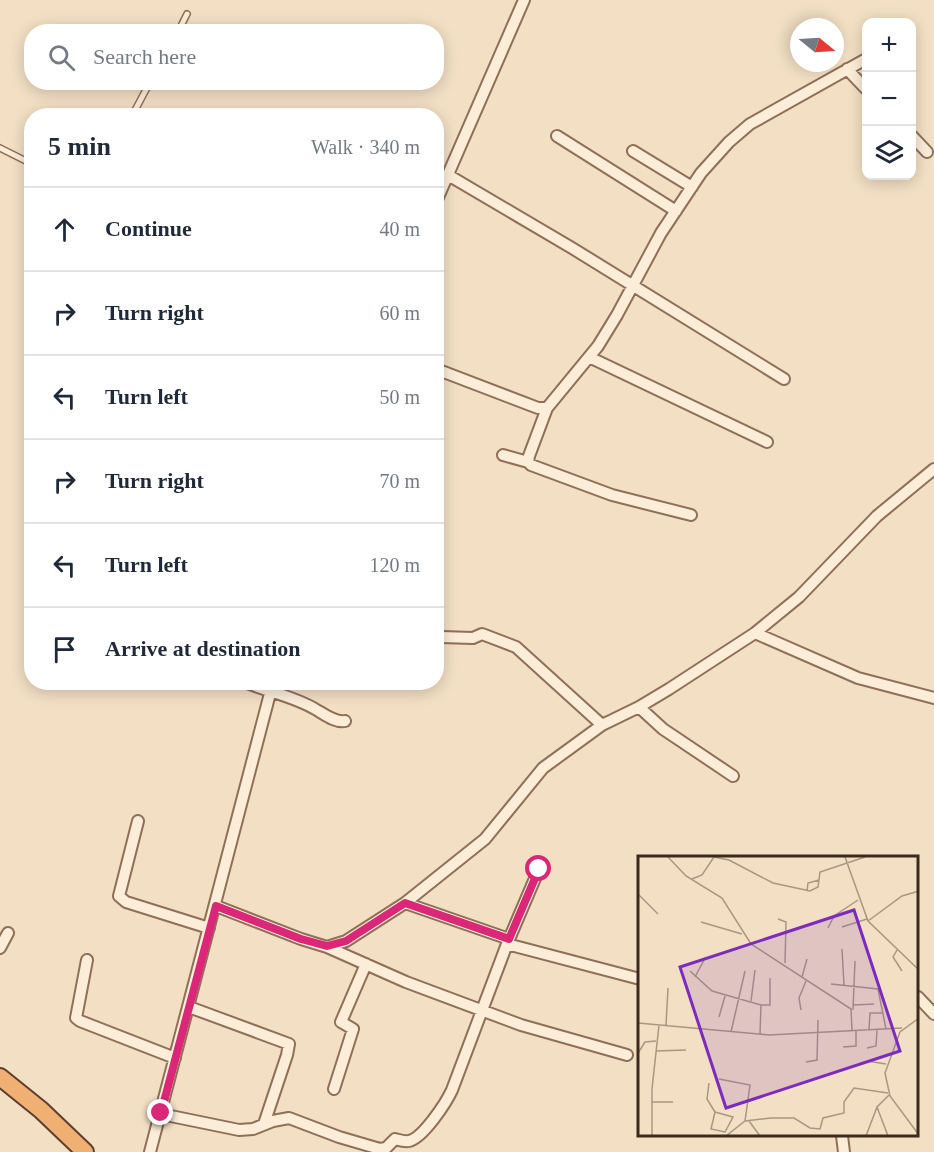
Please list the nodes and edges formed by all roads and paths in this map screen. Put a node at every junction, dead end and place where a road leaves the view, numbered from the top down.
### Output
1 (524, 0) edge
2 (188, 14) dead end
3 (182, 24) edge
4 (862, 62) edge
5 (847, 69) junction
6 (862, 84) edge
7 (146, 90) edge
8 (136, 108) edge
9 (557, 136) dead end
10 (916, 140) edge
11 (0, 148) edge
12 (633, 151) dead end
13 (927, 152) dead end
14 (24, 160) edge
15 (448, 176) junction
16 (444, 185) edge
17 (692, 187) junction
18 (676, 211) junction
19 (632, 286) junction
20 (589, 357) junction
21 (444, 372) edge
22 (784, 379) dead end
23 (548, 408) junction
24 (767, 442) dead end
25 (503, 455) dead end
26 (528, 462) junction
27 (934, 469) edge
28 (692, 515) dead end
29 (755, 633) junction
30 (444, 637) edge
31 (271, 690) edge
32 (276, 690) edge
33 (934, 698) edge
34 (639, 707) junction
35 (345, 721) dead end
36 (602, 725) junction
37 (733, 776) dead end
38 (138, 821) dead end
39 (539, 869) dead end
40 (405, 903) junction
41 (216, 906) junction
42 (209, 928) junction
43 (8, 933) dead end
44 (508, 942) junction
45 (327, 946) junction
46 (0, 948) edge
47 (87, 960) dead end
48 (366, 964) junction
49 (638, 978) edge
50 (919, 998) edge
51 (189, 1008) junction
52 (482, 1010) junction
53 (934, 1014) edge
54 (627, 1055) dead end
55 (175, 1058) junction
56 (0, 1077) edge
57 (334, 1089) dead end
58 (161, 1113) junction
59 (264, 1124) junction
60 (842, 1137) edge
61 (85, 1152) edge
62 (150, 1152) edge
63 (844, 1152) edge

1 - 15 street
2 - 3 lane
4 - 5 street
5 - 6 street
5 - 17 street
7 - 8 lane
9 - 18 street
10 - 13 street
11 - 14 lane
12 - 17 street
15 - 16 street
15 - 19 street
17 - 18 street
18 - 19 street
19 - 20 street
19 - 22 street
20 - 23 street
20 - 24 street
21 - 23 street
23 - 26 street
25 - 26 street
26 - 28 street
27 - 29 street
29 - 33 street
29 - 34 street
30 - 36 street
31 - 41 street
32 - 35 street
34 - 36 street
34 - 37 street
36 - 40 street
38 - 42 street
39 - 44 street
40 - 44 street
40 - 45 street
41 - 42 street
41 - 45 street
42 - 51 street
43 - 46 street
44 - 49 street
44 - 52 street
45 - 48 street
47 - 55 street
48 - 52 street
48 - 57 street
50 - 53 street
51 - 55 street
51 - 59 street
52 - 54 street
52 - 59 street
55 - 58 street
56 - 61 highway
58 - 59 street
58 - 62 street
60 - 63 street

